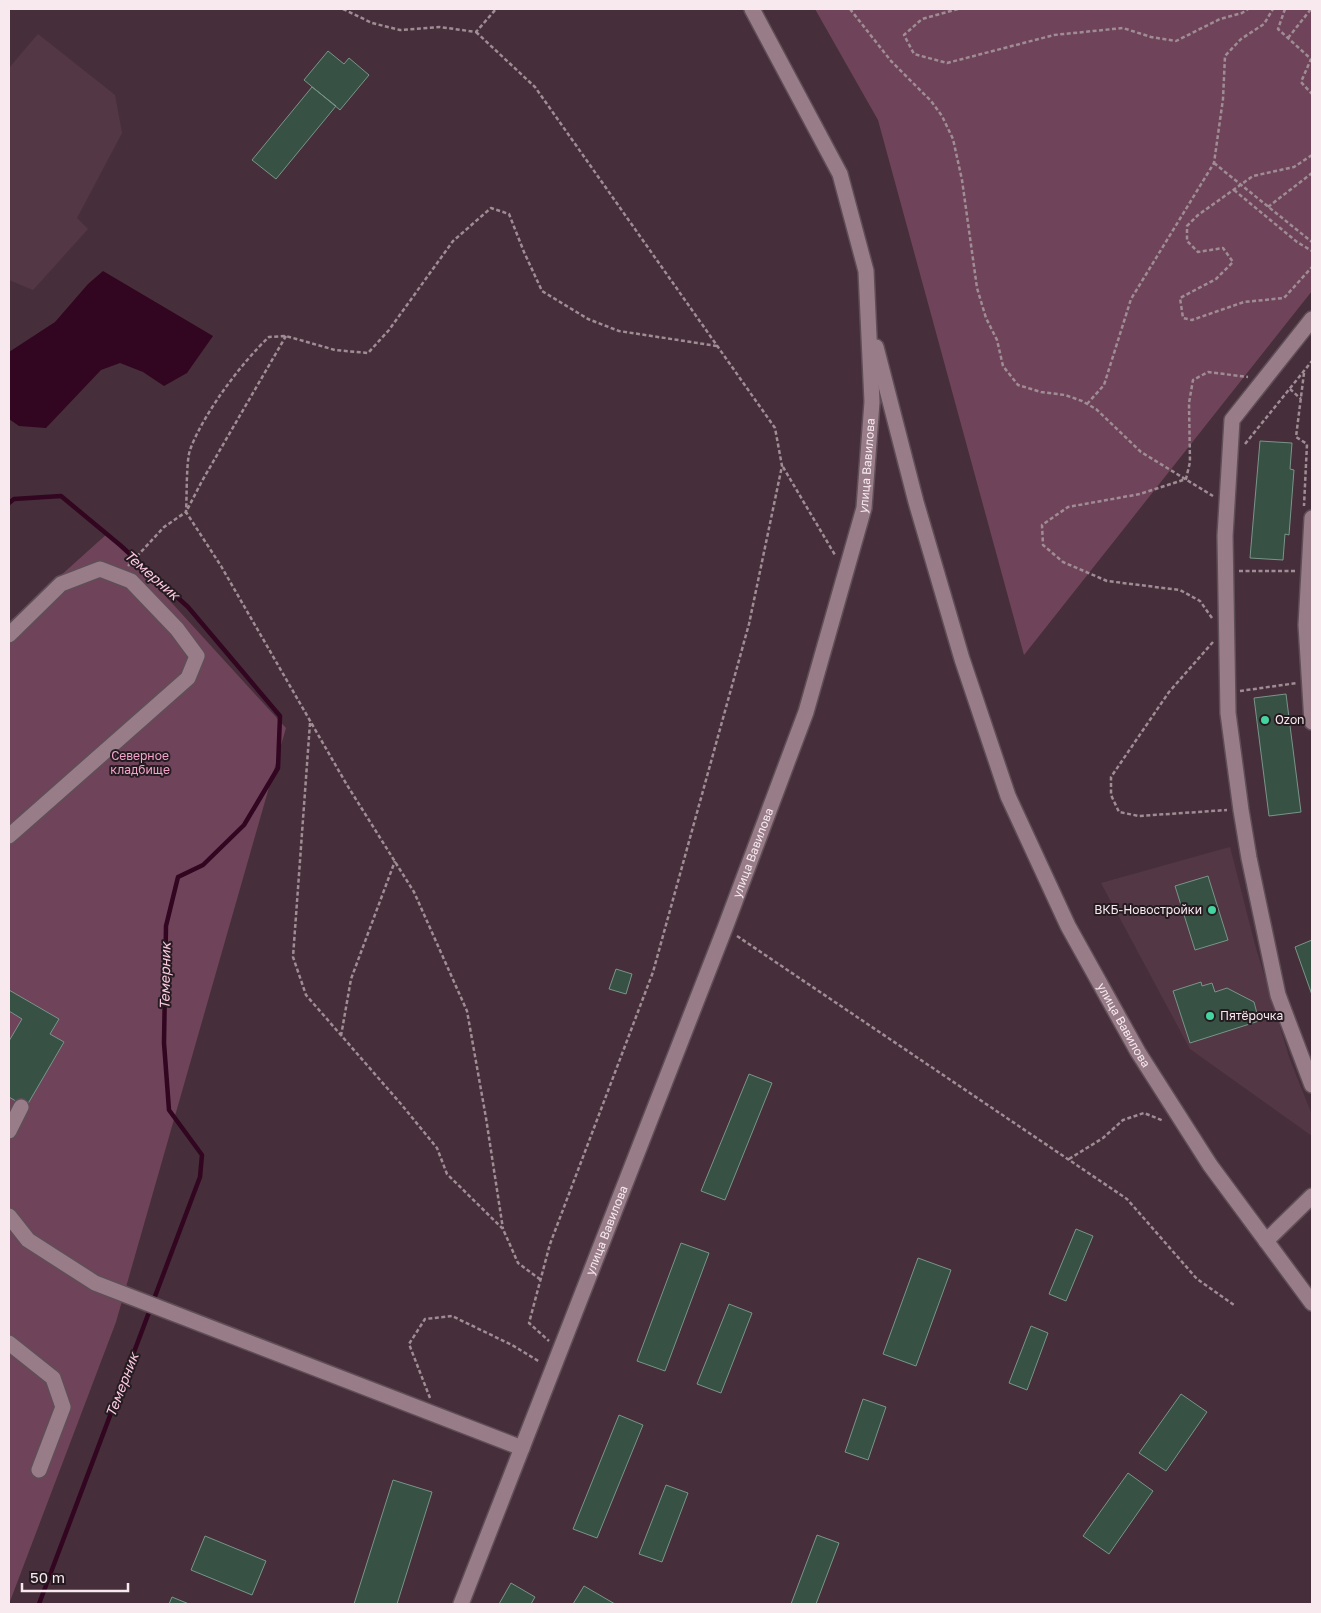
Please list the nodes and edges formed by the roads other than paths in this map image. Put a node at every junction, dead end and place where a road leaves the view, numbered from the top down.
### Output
1 (752, 9) edge
2 (868, 316) junction
3 (1312, 319) edge
4 (1312, 518) edge
5 (9, 636) edge
6 (1312, 722) edge
7 (9, 836) edge
8 (1312, 1085) edge
9 (22, 1107) dead end
10 (9, 1131) edge
11 (1312, 1196) edge
12 (9, 1216) edge
13 (1266, 1241) junction
14 (1312, 1303) edge
15 (9, 1343) edge
16 (522, 1448) junction
17 (39, 1470) dead end
18 (461, 1604) edge

1 - 2 street, улица Вавилова
2 - 13 street, улица Вавилова
2 - 16 street, улица Вавилова
3 - 8 street
4 - 6 street
5 - 7 street
9 - 10 street
11 - 13 street
12 - 16 street
13 - 14 street, улица Вавилова
15 - 17 street
16 - 18 street, улица Вавилова

